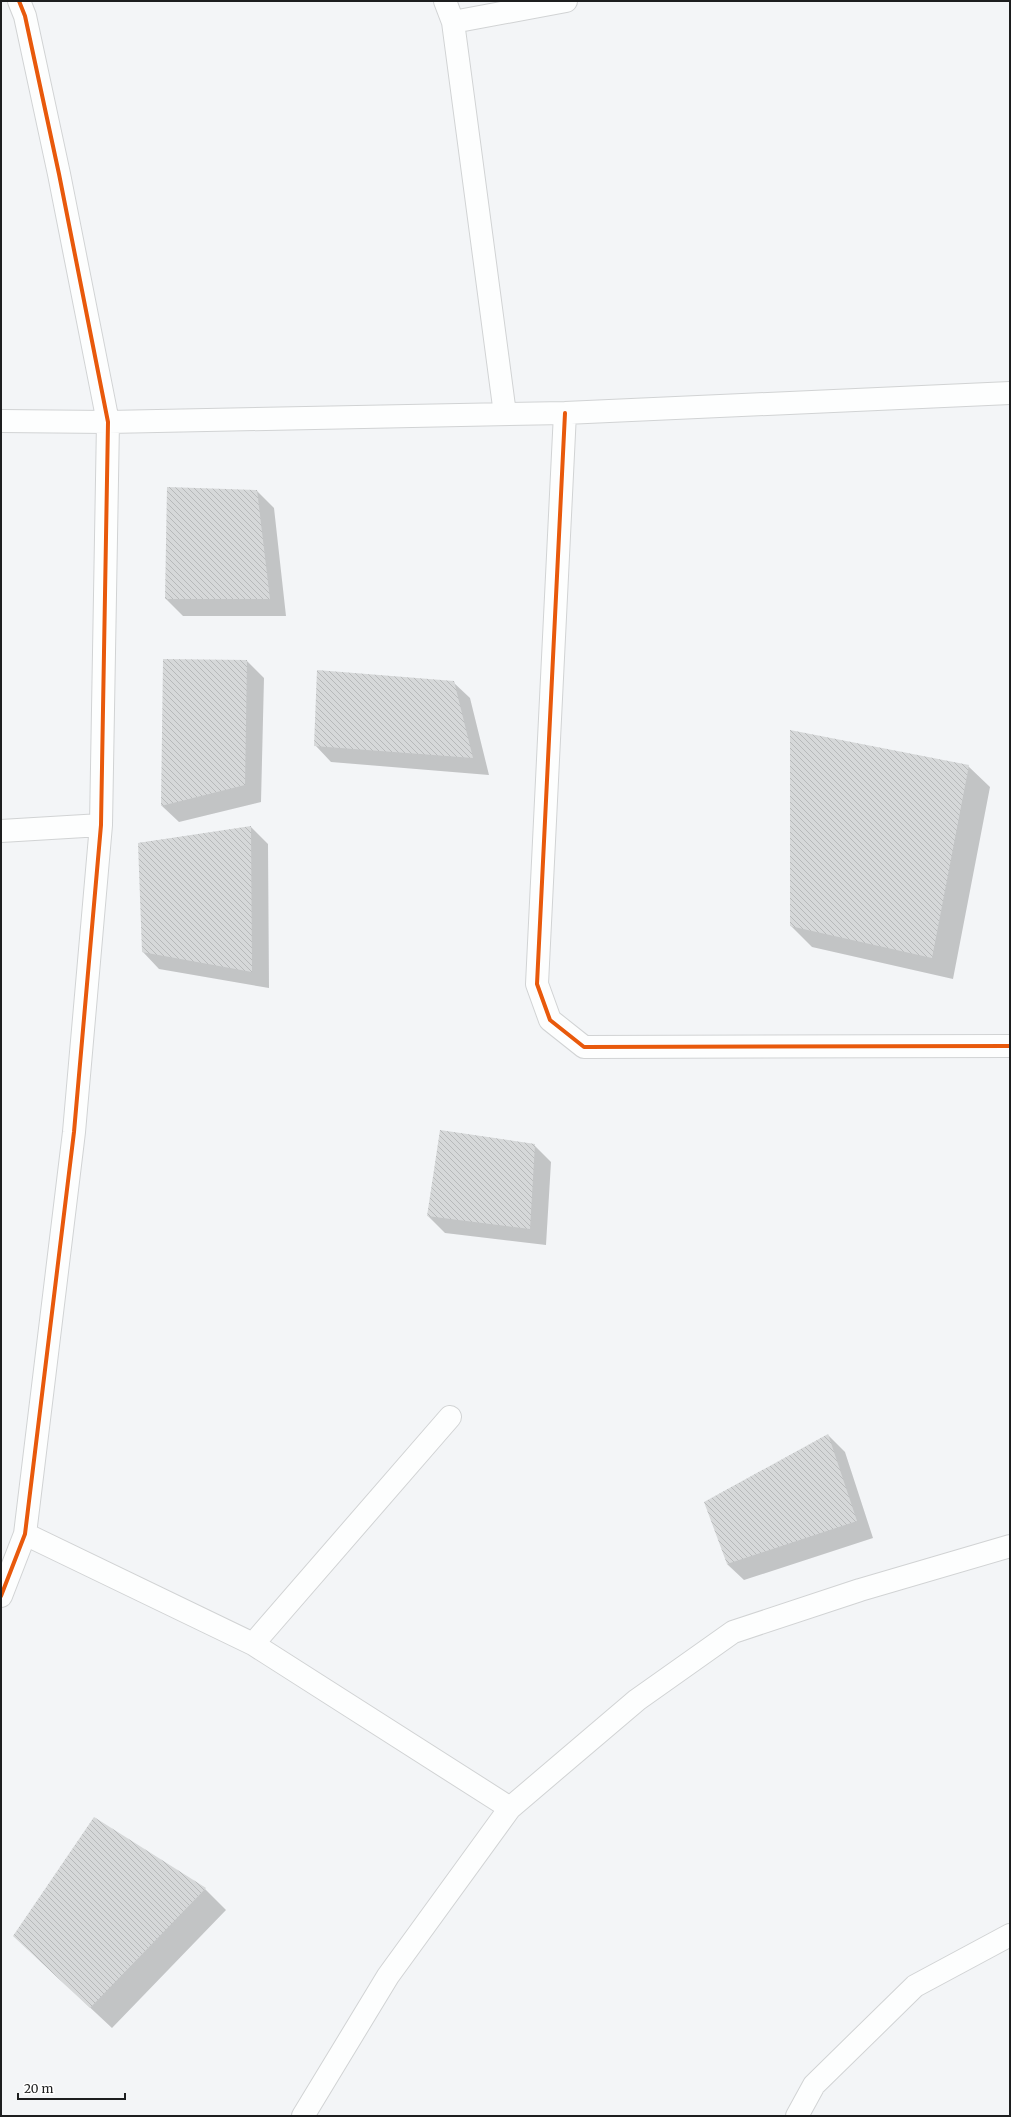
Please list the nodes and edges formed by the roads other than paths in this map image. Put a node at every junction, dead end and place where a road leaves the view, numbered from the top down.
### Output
1 (19, 1) edge
2 (445, 1) edge
3 (566, 1) edge
4 (454, 22) junction
5 (1010, 393) edge
6 (565, 413) junction
7 (505, 414) junction
8 (1, 421) edge
9 (108, 422) junction
10 (101, 825) junction
11 (1, 831) edge
12 (1010, 1046) edge
13 (450, 1417) dead end
14 (24, 1534) junction
15 (1010, 1546) edge
16 (1, 1596) edge
17 (253, 1644) junction
18 (510, 1808) junction
19 (1010, 1935) edge
20 (303, 2116) edge
21 (797, 2116) edge

1 - 9 street
2 - 4 street
3 - 4 street
4 - 7 street
5 - 6 street
6 - 7 street
6 - 12 street
7 - 9 street
8 - 9 street
9 - 10 street
10 - 11 street
10 - 14 street
13 - 17 street
14 - 16 street
14 - 17 street
15 - 18 street
17 - 18 street
18 - 20 street
19 - 21 street

